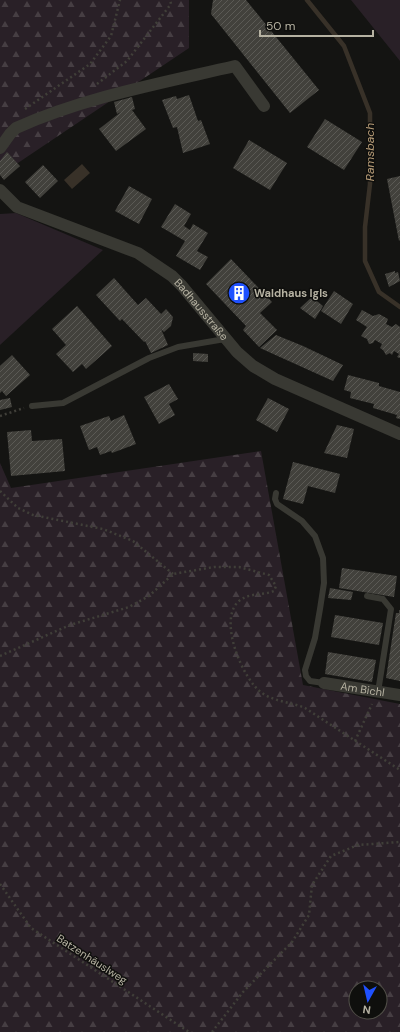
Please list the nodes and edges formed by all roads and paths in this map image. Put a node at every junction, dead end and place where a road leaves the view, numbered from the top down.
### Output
1 (120, 0) edge
2 (170, 0) edge
3 (91, 89) dead end
4 (264, 106) dead end
5 (21, 112) dead end
6 (0, 148) edge
7 (0, 190) edge
8 (225, 339) junction
9 (32, 406) joint
10 (0, 416) edge
11 (400, 434) edge
12 (0, 491) edge
13 (276, 493) dead end
14 (173, 574) junction
15 (367, 596) dead end
16 (0, 656) edge
17 (324, 683) joint
18 (378, 692) junction
19 (400, 695) edge
20 (355, 741) junction
21 (400, 770) edge
22 (400, 842) edge
23 (0, 884) edge
24 (189, 1032) edge
25 (212, 1032) edge

1 - 5 path
2 - 3 path
4 - 6 street
7 - 8 street, Badhausstraße
8 - 9 lane
8 - 11 street, Badhausstraße
9 - 10 path
12 - 14 path
13 - 17 lane
14 - 16 path
14 - 20 path
15 - 18 lane
17 - 18 street, Am Bichl
18 - 19 street, Am Bichl
18 - 20 path
20 - 21 path
22 - 25 path
23 - 24 path, Batzenhäuslweg

